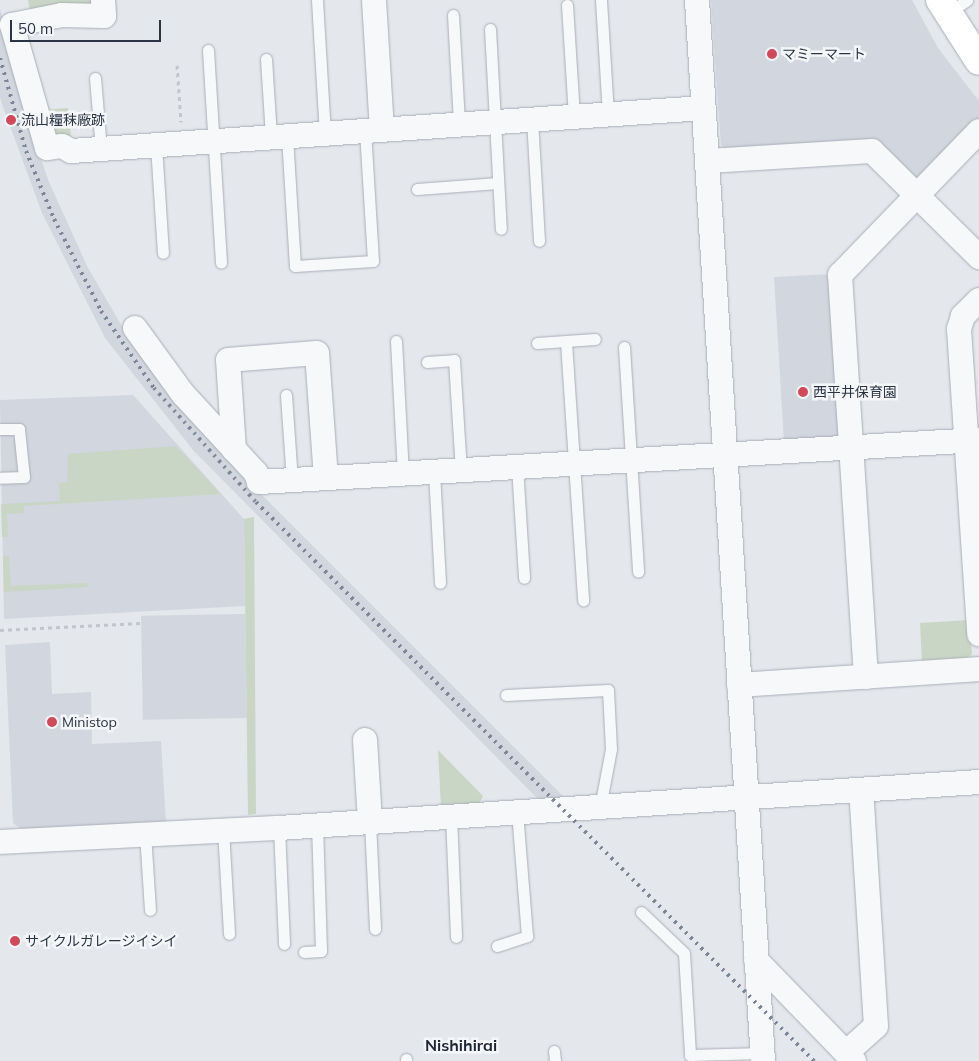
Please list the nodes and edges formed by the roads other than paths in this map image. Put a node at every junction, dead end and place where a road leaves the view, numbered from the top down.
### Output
1 (103, 0) edge
2 (317, 0) edge
3 (374, 0) edge
4 (601, 0) edge
5 (697, 0) edge
6 (951, 4) edge
7 (567, 6) dead end
8 (453, 15) dead end
9 (490, 29) dead end
10 (208, 50) dead end
11 (266, 59) dead end
12 (979, 62) edge
13 (94, 78) dead end
14 (703, 108) junction
15 (608, 114) junction
16 (574, 116) junction
17 (532, 120) junction
18 (495, 122) junction
19 (459, 124) junction
20 (374, 130) junction
21 (979, 131) edge
22 (325, 134) junction
23 (279, 137) junction
24 (213, 141) junction
25 (156, 145) junction
26 (100, 149) junction
27 (708, 161) junction
28 (498, 184) junction
29 (417, 188) dead end
30 (918, 195) junction
31 (501, 229) dead end
32 (539, 242) dead end
33 (163, 252) dead end
34 (979, 257) edge
35 (221, 263) dead end
36 (979, 300) edge
37 (135, 328) dead end
38 (594, 339) dead end
39 (396, 341) dead end
40 (566, 342) junction
41 (538, 343) dead end
42 (624, 347) dead end
43 (427, 362) dead end
44 (286, 395) dead end
45 (0, 429) edge
46 (972, 440) edge
47 (852, 446) junction
48 (234, 450) junction
49 (726, 454) junction
50 (630, 459) junction
51 (575, 463) junction
52 (517, 466) junction
53 (461, 470) junction
54 (434, 472) junction
55 (403, 474) junction
56 (0, 478) edge
57 (326, 478) junction
58 (292, 480) junction
59 (977, 559) edge
60 (638, 572) dead end
61 (524, 578) dead end
62 (440, 583) dead end
63 (583, 600) dead end
64 (979, 634) edge
65 (979, 669) edge
66 (866, 677) junction
67 (739, 685) junction
68 (506, 695) dead end
69 (365, 740) dead end
70 (979, 782) edge
71 (862, 790) junction
72 (746, 796) junction
73 (600, 807) junction
74 (517, 812) junction
75 (451, 816) junction
76 (370, 822) junction
77 (317, 825) junction
78 (279, 828) junction
79 (223, 830) junction
80 (145, 833) junction
81 (0, 842) edge
82 (150, 910) dead end
83 (642, 912) dead end
84 (375, 929) dead end
85 (229, 934) dead end
86 (456, 937) dead end
87 (284, 944) dead end
88 (496, 946) dead end
89 (304, 952) dead end
90 (756, 960) junction
91 (763, 1057) edge
92 (850, 1057) edge

1 - 26 street
2 - 22 lane
3 - 20 street
4 - 15 lane
5 - 14 street
6 - 12 street
7 - 16 lane
8 - 19 lane
9 - 18 lane
10 - 24 lane
11 - 23 lane
13 - 26 lane
14 - 15 street
14 - 27 street
15 - 16 street
16 - 17 street
17 - 18 street
17 - 32 lane
18 - 19 street
18 - 28 lane
19 - 20 street
20 - 22 street
20 - 23 lane
21 - 30 street
22 - 23 street
23 - 24 street
24 - 25 street
24 - 35 lane
25 - 26 street
25 - 33 lane
27 - 30 street
27 - 49 street
28 - 29 lane
28 - 31 lane
30 - 34 street
30 - 47 street
36 - 46 street
37 - 48 street
38 - 40 lane
39 - 55 lane
40 - 41 lane
40 - 51 lane
42 - 50 lane
43 - 53 lane
44 - 58 lane
45 - 56 lane
46 - 47 street
46 - 59 street
47 - 49 street
47 - 66 street
48 - 57 street
48 - 58 street
49 - 50 street
49 - 67 street
50 - 51 street
50 - 60 lane
51 - 52 street
51 - 63 lane
52 - 53 street
52 - 61 lane
53 - 54 street
54 - 55 street
54 - 62 lane
55 - 57 street
57 - 58 street
59 - 64 street
65 - 66 street
66 - 67 street
67 - 72 street
68 - 73 lane
69 - 76 street
70 - 71 street
71 - 72 street
71 - 92 street
72 - 73 street
72 - 90 street
73 - 74 street
74 - 75 street
74 - 88 lane
75 - 76 street
75 - 86 lane
76 - 77 street
76 - 84 lane
77 - 78 street
77 - 89 lane
78 - 79 street
78 - 87 lane
79 - 80 street
79 - 85 lane
80 - 81 street
80 - 82 lane
83 - 91 lane
90 - 91 street
90 - 92 street

